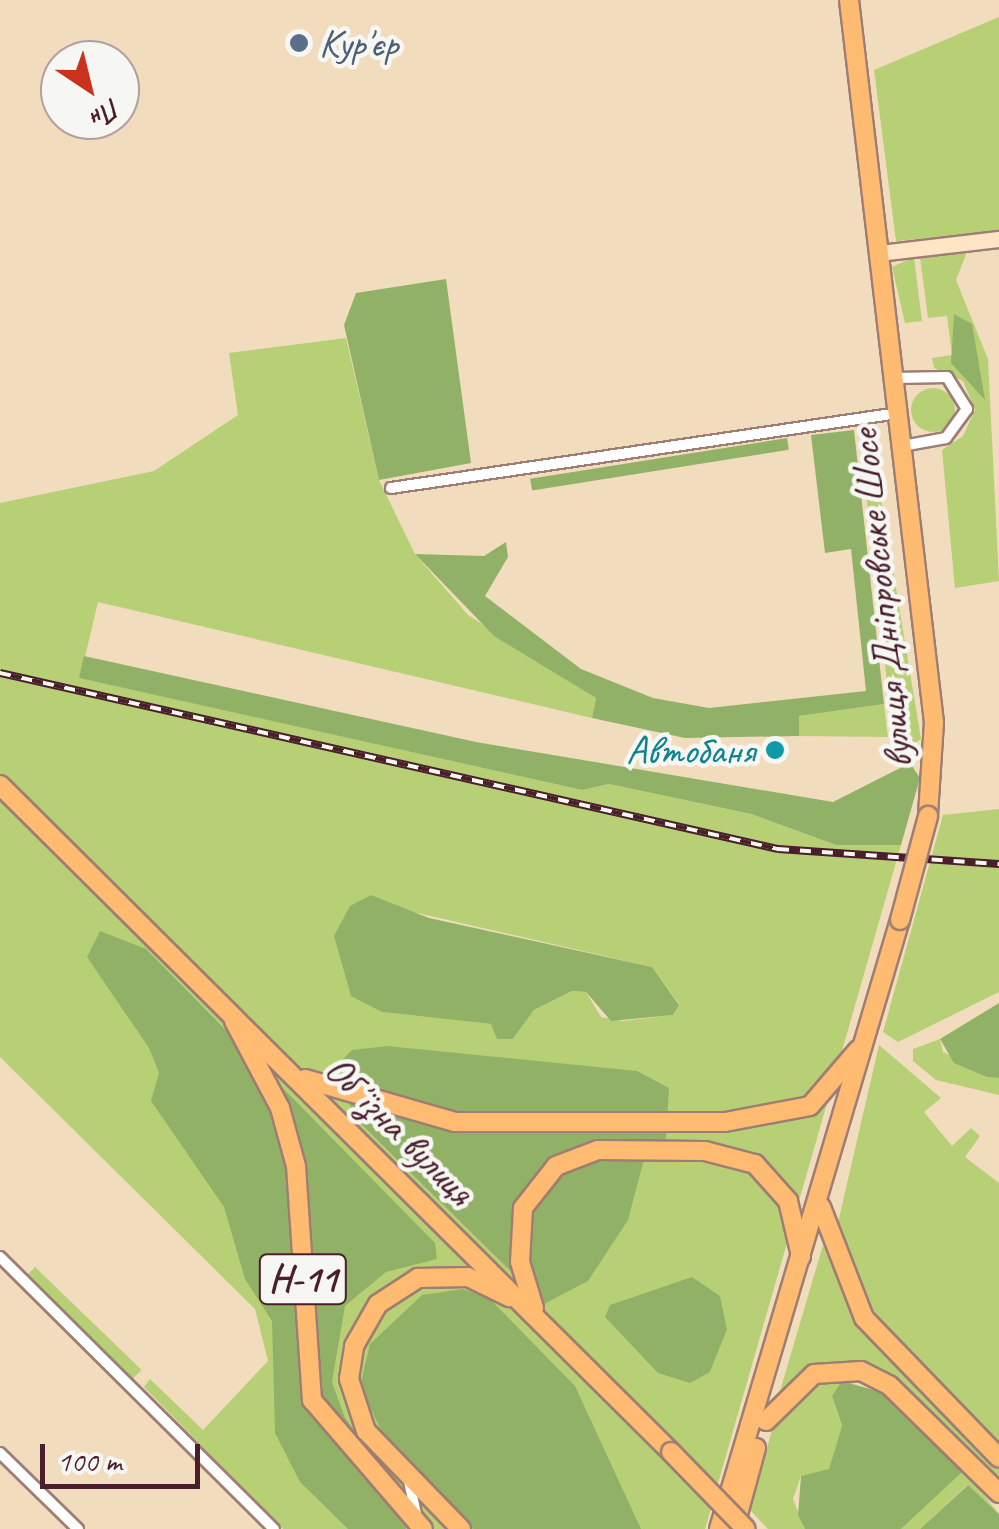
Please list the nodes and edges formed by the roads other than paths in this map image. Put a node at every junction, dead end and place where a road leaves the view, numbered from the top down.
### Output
1 (849, 0) edge
2 (999, 239) edge
3 (879, 254) junction
4 (895, 378) junction
5 (898, 413) junction
6 (902, 446) junction
7 (392, 488) dead end
8 (0, 785) edge
9 (224, 1002) junction
10 (865, 1042) junction
11 (298, 1076) junction
12 (820, 1199) junction
13 (0, 1257) edge
14 (802, 1264) junction
15 (538, 1318) junction
16 (761, 1411) junction
17 (760, 1435) junction
18 (0, 1453) edge
19 (999, 1458) edge
20 (408, 1477) junction
21 (999, 1493) edge
22 (419, 1528) edge
23 (78, 1529) edge
24 (274, 1529) edge
25 (461, 1529) edge
26 (719, 1529) edge
27 (734, 1529) edge
28 (746, 1529) edge

1 - 3 main road, вулиця Дніпровське Шосе
2 - 3 street
3 - 4 main road, вулиця Дніпровське Шосе
4 - 5 main road, вулиця Дніпровське Шосе
4 - 6 street
5 - 6 main road, вулиця Дніпровське Шосе
5 - 7 street
6 - 10 main road, вулиця Дніпровське Шосе, bridge
8 - 9 main road, Обʼїзна вулиця / Н-11
9 - 11 main road, Обʼїзна вулиця / Н-11
9 - 22 main road, Н-11
10 - 11 main road
10 - 12 main road, вулиця Дніпровське Шосе
11 - 15 main road, Обʼїзна вулиця / Н-11
12 - 14 main road, вулиця Дніпровське Шосе
12 - 19 main road
13 - 24 street
14 - 15 main road
14 - 16 main road, вулиця Дніпровське Шосе
15 - 20 main road
15 - 28 main road, Обʼїзна вулиця / Н-11, bridge
16 - 17 main road, вулиця Дніпровське Шосе
16 - 26 main road, вулиця Дніпровське Шосе
17 - 21 main road
17 - 27 main road, вулиця Дніпровське Шосе
18 - 23 street
20 - 22 street
20 - 25 main road

